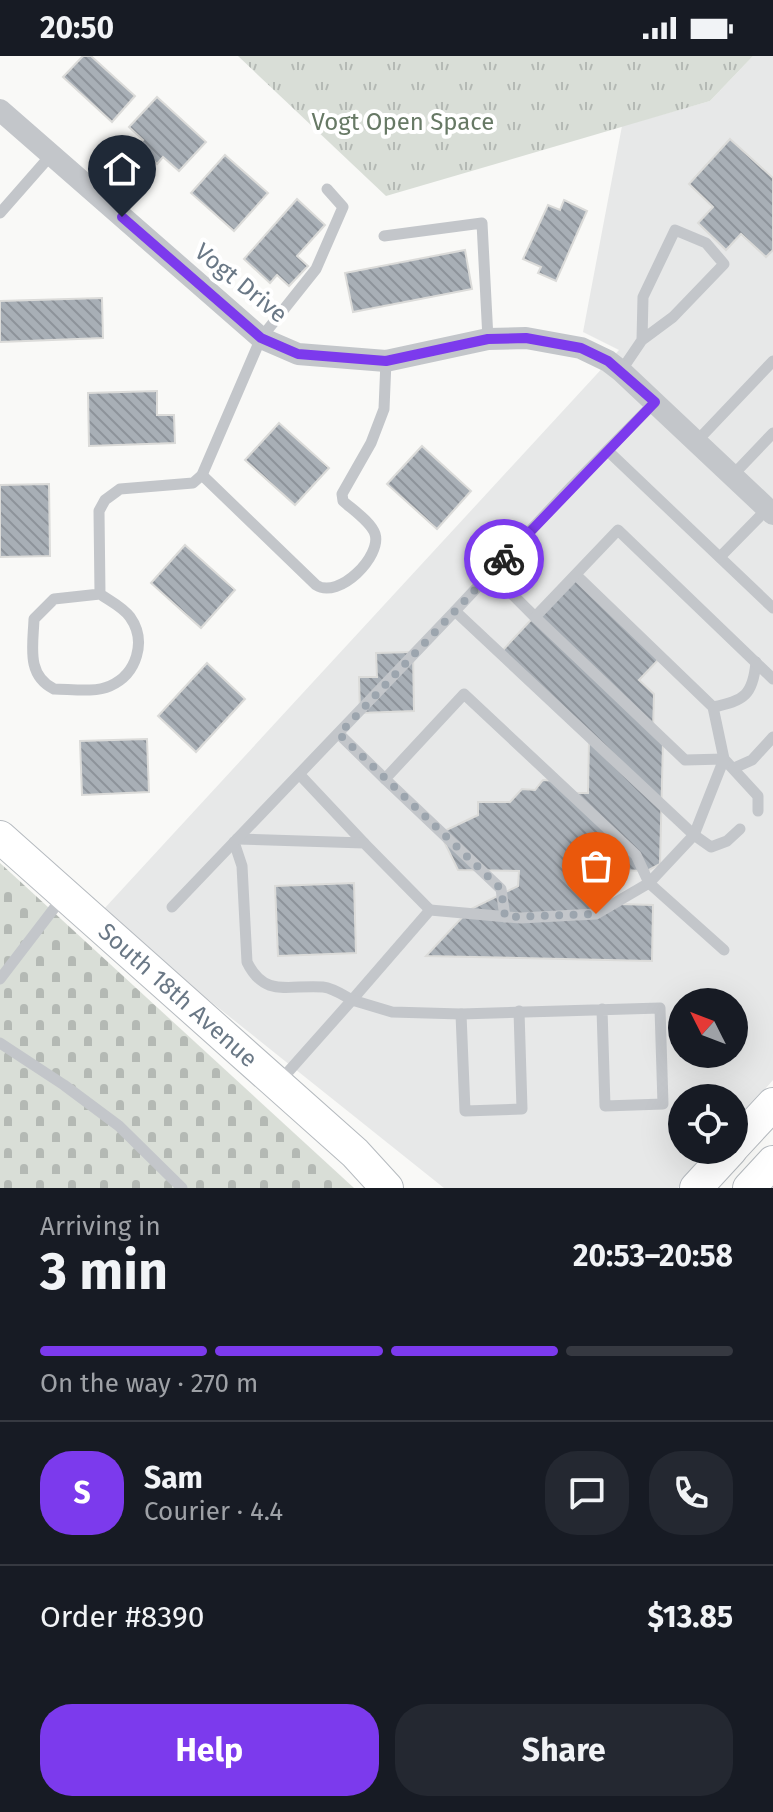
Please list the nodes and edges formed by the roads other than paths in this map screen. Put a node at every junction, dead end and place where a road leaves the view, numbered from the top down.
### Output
1 (0, 110) edge
2 (51, 155) junction
3 (327, 189) dead end
4 (0, 213) edge
5 (384, 236) dead end
6 (261, 338) junction
7 (488, 339) junction
8 (642, 340) junction
9 (386, 361) junction
10 (773, 361) edge
11 (621, 371) junction
12 (655, 402) junction
13 (773, 433) edge
14 (697, 441) junction
15 (608, 451) junction
16 (202, 475) junction
17 (732, 476) junction
18 (770, 511) edge
19 (720, 557) junction
20 (491, 573) junction
21 (576, 575) junction
22 (100, 594) junction
23 (773, 608) edge
24 (455, 611) junction
25 (535, 617) junction
26 (756, 662) junction
27 (773, 679) edge
28 (713, 707) junction
29 (339, 734) junction
30 (773, 737) edge
31 (724, 759) junction
32 (734, 768) junction
33 (300, 775) junction
34 (385, 779) junction
35 (758, 811) dead end
36 (740, 829) dead end
37 (694, 835) junction
38 (0, 837) edge
39 (236, 840) junction
40 (364, 843) junction
41 (649, 883) junction
42 (65, 895) junction
43 (172, 907) dead end
44 (430, 910) junction
45 (505, 917) junction
46 (724, 950) dead end
47 (0, 979) edge
48 (352, 1000) junction
49 (602, 1009) junction
50 (519, 1011) junction
51 (461, 1014) junction
52 (0, 1043) edge
53 (277, 1084) junction
54 (773, 1104) edge
55 (748, 1131) edge
56 (355, 1153) junction
57 (773, 1162) edge
58 (718, 1164) edge
59 (182, 1188) edge
60 (387, 1188) edge
61 (416, 1188) edge
62 (696, 1188) edge
63 (749, 1188) edge

1 - 2 street, Vogt Drive
2 - 4 lane
2 - 6 street, Vogt Drive
3 - 6 lane
5 - 7 lane
6 - 9 street, Vogt Drive
6 - 16 lane
7 - 9 street, Vogt Drive
7 - 11 street, Vogt Drive
8 - 8 lane
8 - 11 lane
9 - 16 lane
10 - 14 lane
11 - 12 street, Vogt Drive
12 - 14 street, Vogt Drive
12 - 15 lane
13 - 17 lane
14 - 17 street, Vogt Drive
15 - 19 lane
15 - 20 lane
16 - 22 lane
17 - 18 street, Vogt Drive
18 - 19 lane
19 - 23 lane
20 - 24 lane
20 - 25 lane
21 - 25 lane
21 - 26 lane
21 - 28 lane
22 - 22 lane
24 - 29 lane
24 - 37 lane
25 - 31 lane
26 - 27 lane
26 - 28 lane
28 - 31 lane
29 - 33 lane
29 - 34 lane
30 - 32 lane
31 - 32 lane
31 - 37 lane
32 - 35 lane
33 - 39 lane
33 - 40 lane
34 - 41 lane
34 - 45 lane
36 - 37 lane
37 - 41 lane
38 - 42 street, South 18th Avenue
39 - 40 lane
39 - 43 lane
39 - 48 lane
40 - 44 lane
41 - 45 lane
41 - 46 lane
42 - 47 lane
42 - 53 street, South 18th Avenue
44 - 45 lane
44 - 48 lane
48 - 51 lane
48 - 53 lane
49 - 49 lane
49 - 50 lane
50 - 51 lane
50 - 51 lane
52 - 59 lane
53 - 56 street, South 18th Avenue
54 - 55 street
56 - 60 street, South 18th Avenue
56 - 61 street, South 18th Avenue
57 - 63 street
58 - 62 street

